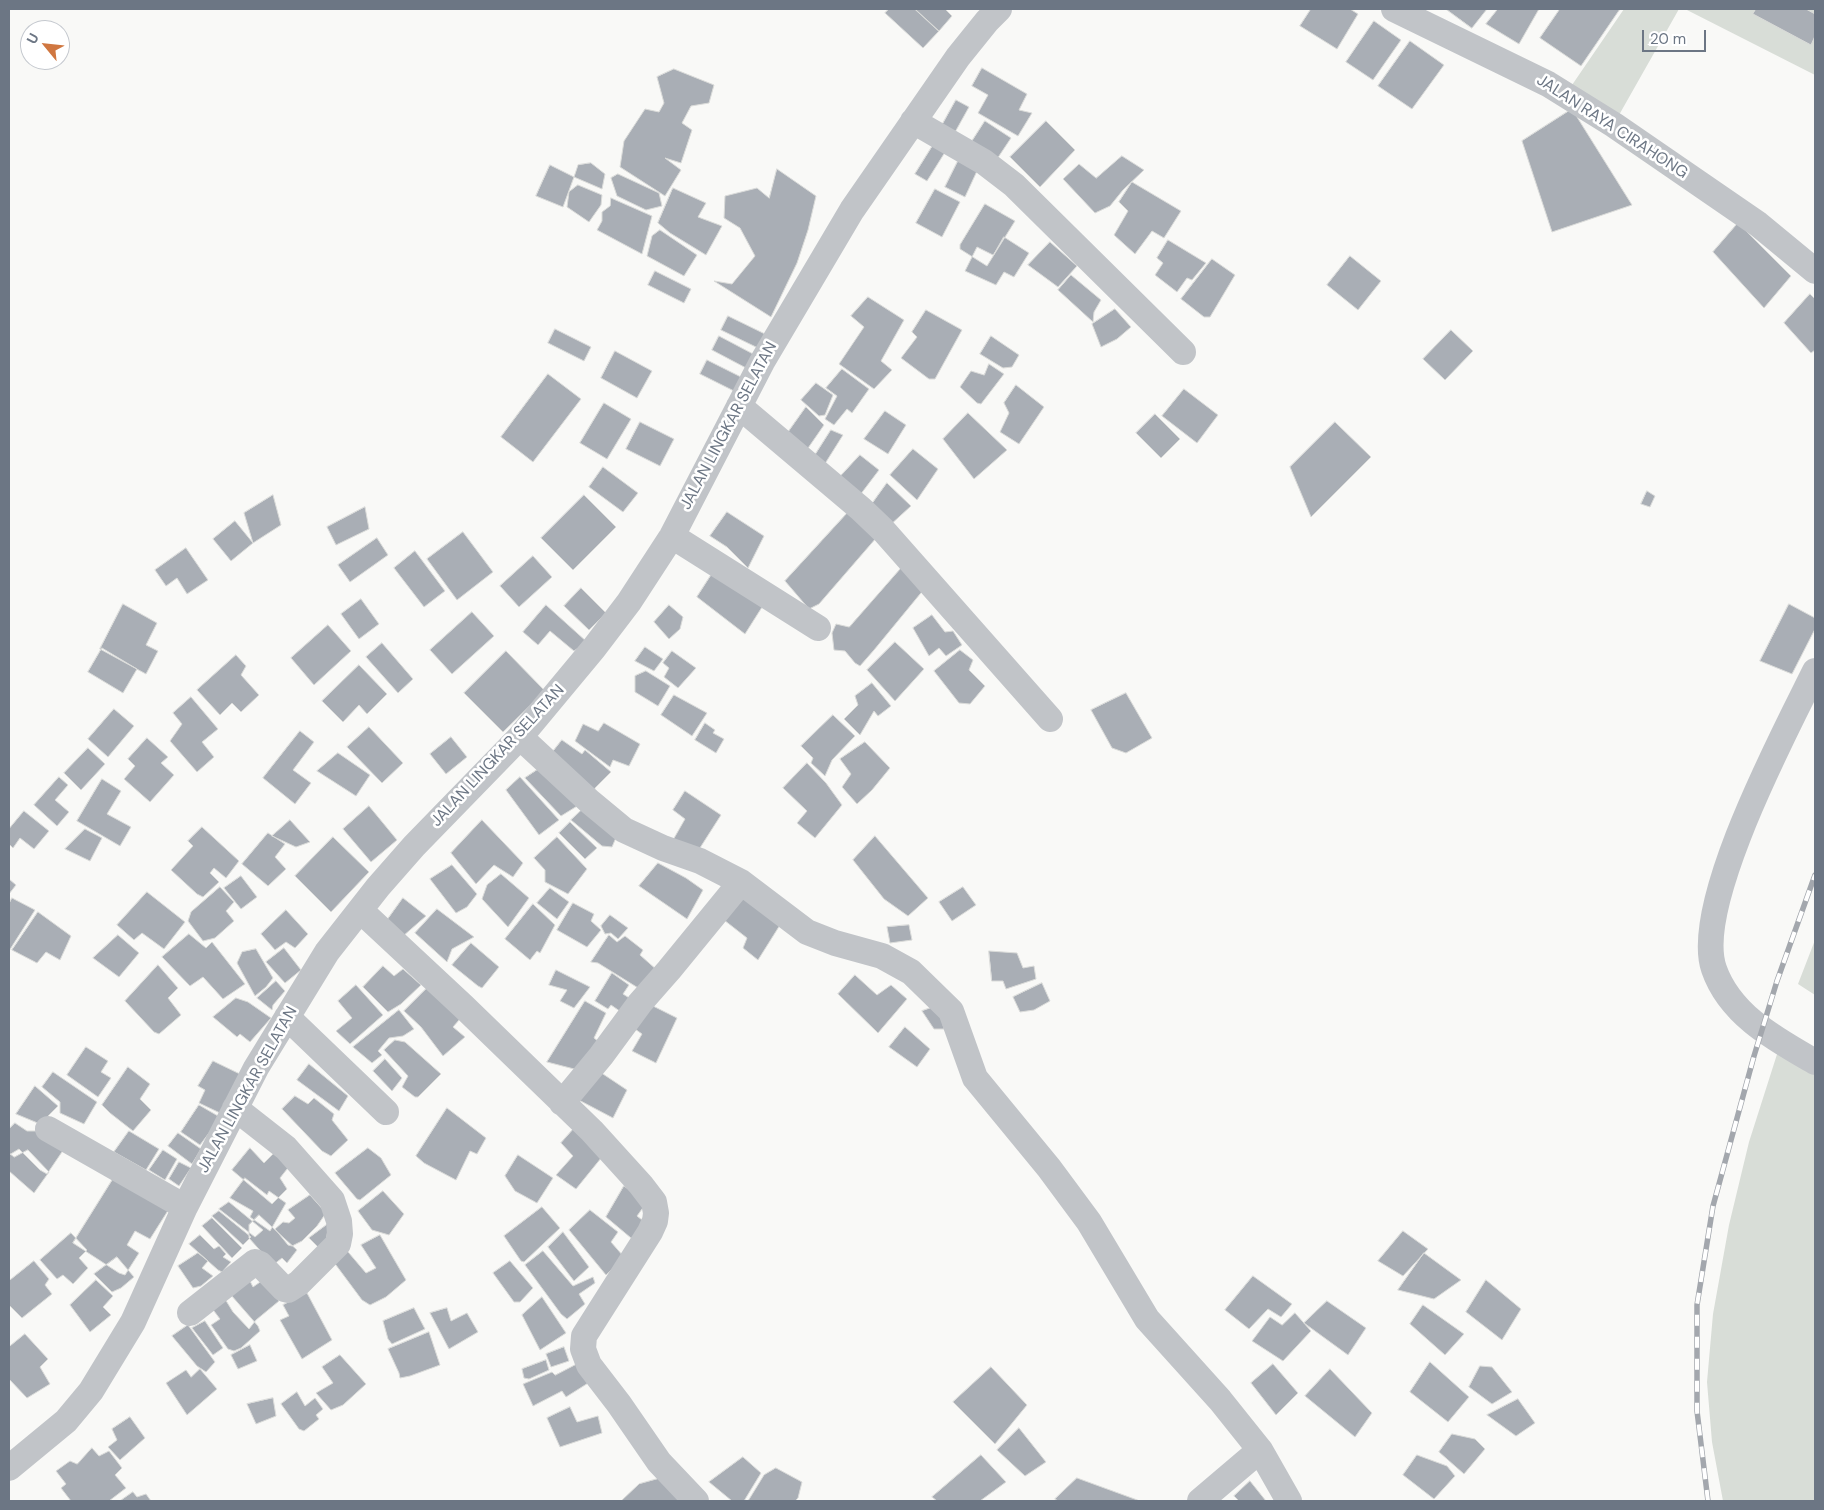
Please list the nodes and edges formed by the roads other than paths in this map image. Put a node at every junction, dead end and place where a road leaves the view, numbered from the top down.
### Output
1 (999, 9) edge
2 (1394, 9) edge
3 (913, 122) junction
4 (1815, 271) edge
5 (1184, 352) dead end
6 (739, 406) junction
7 (672, 536) junction
8 (818, 628) dead end
9 (1815, 671) edge
10 (1050, 720) dead end
11 (520, 737) junction
12 (741, 882) junction
13 (360, 910) junction
14 (287, 1017) junction
15 (1815, 1062) edge
16 (562, 1104) junction
17 (235, 1108) junction
18 (386, 1112) dead end
19 (48, 1129) dead end
20 (185, 1207) junction
21 (190, 1313) dead end
22 (1260, 1450) junction
23 (9, 1468) edge
24 (696, 1501) edge
25 (1200, 1501) edge
26 (1289, 1501) edge

1 - 3 street, JALAN LINGKAR SELATAN
2 - 4 street, JALAN RAYA CIRAHONG
3 - 5 street
3 - 6 street, JALAN LINGKAR SELATAN
6 - 7 street, JALAN LINGKAR SELATAN
6 - 10 street
7 - 8 street
7 - 11 street, JALAN LINGKAR SELATAN
9 - 15 street
11 - 12 street
11 - 13 street, JALAN LINGKAR SELATAN
12 - 16 street
12 - 22 street
13 - 14 street, JALAN LINGKAR SELATAN
13 - 16 street
14 - 17 street, JALAN LINGKAR SELATAN
14 - 18 street
16 - 24 street
17 - 20 street, JALAN LINGKAR SELATAN
17 - 21 street
19 - 20 street
20 - 23 street, JALAN LINGKAR SELATAN
22 - 25 street
22 - 26 street

